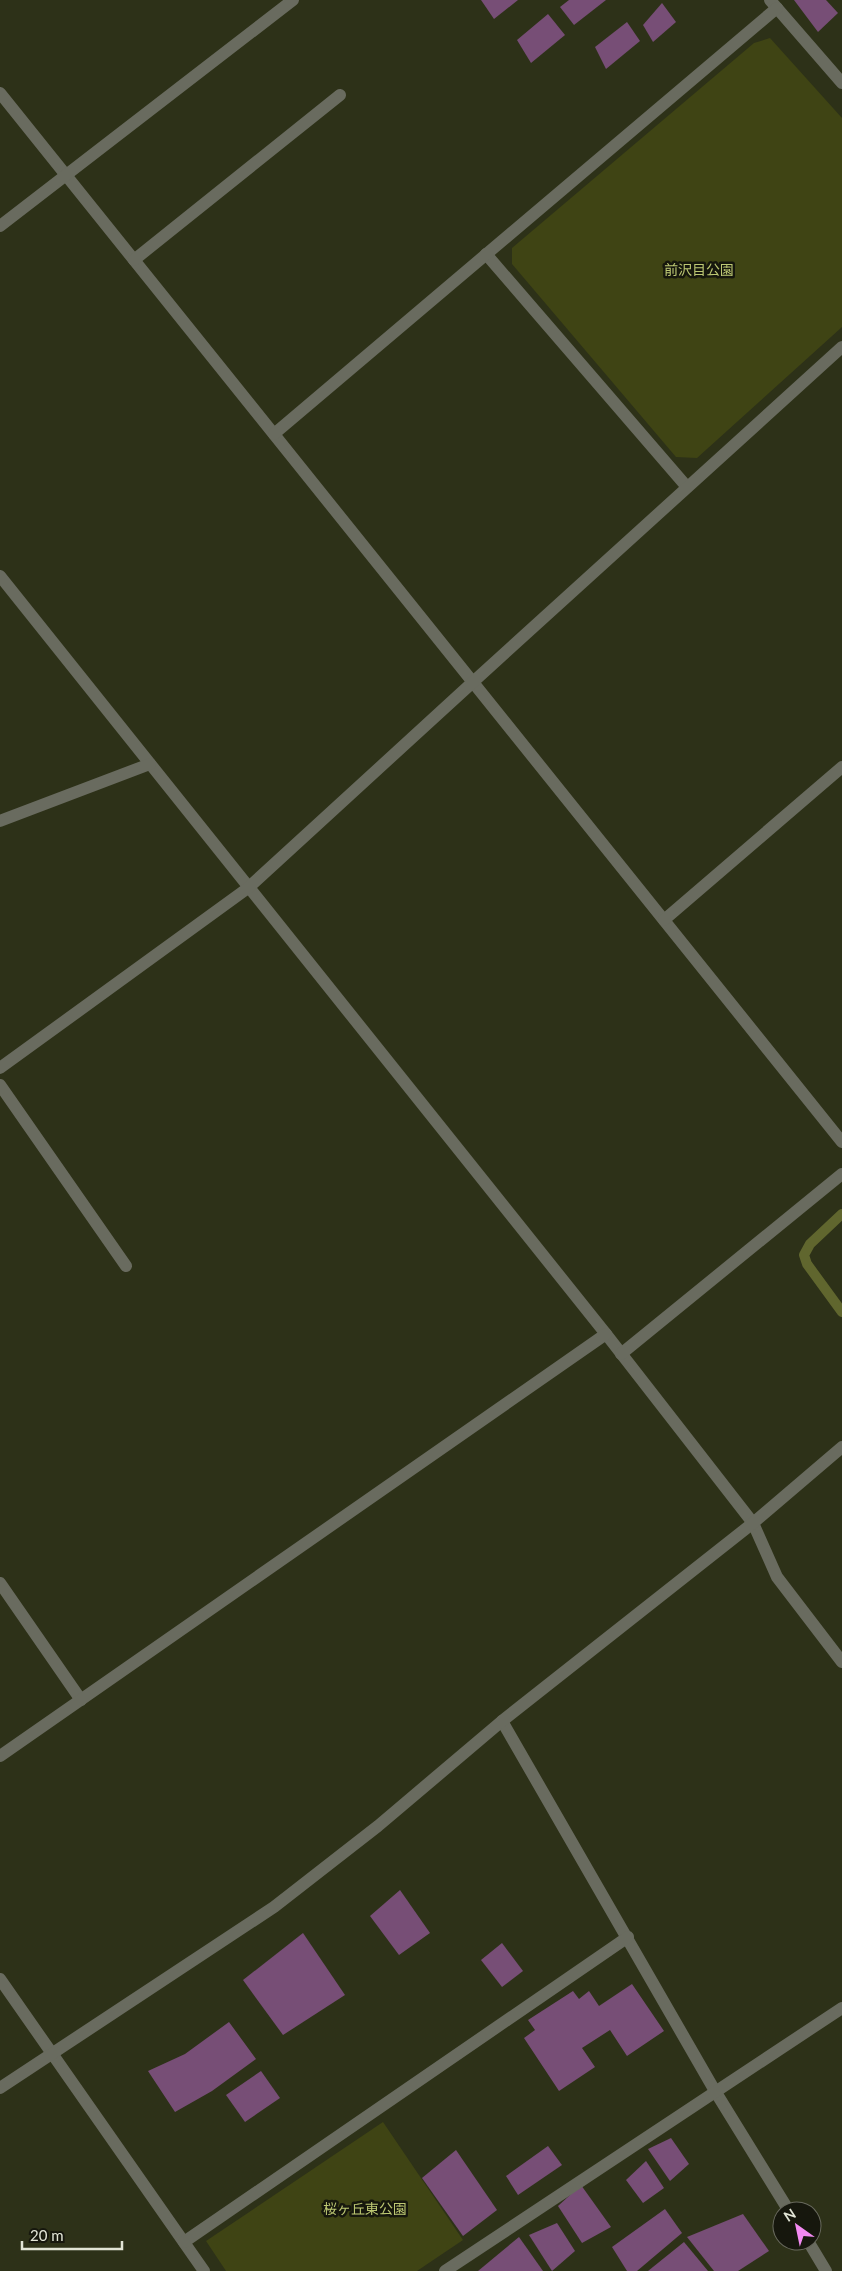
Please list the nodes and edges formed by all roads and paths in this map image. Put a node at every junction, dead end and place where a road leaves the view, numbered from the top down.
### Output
1 (293, 0) edge
2 (774, 4) edge
3 (842, 84) edge
4 (0, 94) edge
5 (340, 95) dead end
6 (66, 176) junction
7 (0, 226) edge
8 (486, 254) junction
9 (134, 260) junction
10 (842, 348) edge
11 (274, 434) junction
12 (687, 487) junction
13 (0, 576) edge
14 (473, 682) junction
15 (150, 764) junction
16 (842, 767) edge
17 (0, 821) edge
18 (248, 888) junction
19 (664, 920) junction
20 (0, 1068) edge
21 (0, 1085) edge
22 (842, 1142) edge
23 (842, 1174) edge
24 (126, 1266) dead end
25 (606, 1334) junction
26 (621, 1354) junction
27 (842, 1447) edge
28 (753, 1523) junction
29 (0, 1583) edge
30 (842, 1662) edge
31 (81, 1700) junction
32 (502, 1721) junction
33 (0, 1756) edge
34 (628, 1937) junction
35 (0, 1979) edge
36 (842, 2008) edge
37 (52, 2053) junction
38 (0, 2088) edge
39 (715, 2090) junction
40 (783, 2201) edge
41 (184, 2242) junction
42 (814, 2251) edge
43 (204, 2271) edge
44 (445, 2271) edge
45 (826, 2271) edge

1 - 6 street
2 - 3 street
2 - 8 street
4 - 6 street
5 - 9 street
6 - 7 street
6 - 9 street
8 - 11 street
8 - 12 street
9 - 11 street
10 - 12 street
11 - 14 street
12 - 14 street
13 - 15 street
14 - 18 street
14 - 19 street
15 - 17 street
15 - 18 street
16 - 19 street
18 - 20 street
18 - 25 street
19 - 22 street
21 - 24 street
23 - 26 street
25 - 26 street
25 - 31 street
26 - 28 street
27 - 28 street
28 - 30 street
28 - 32 street
29 - 31 street
31 - 33 street
32 - 34 street
32 - 37 street
34 - 39 street
34 - 41 street
35 - 37 street
36 - 39 street
37 - 38 street
37 - 41 street
39 - 40 street
39 - 44 street
41 - 43 street
42 - 45 street

